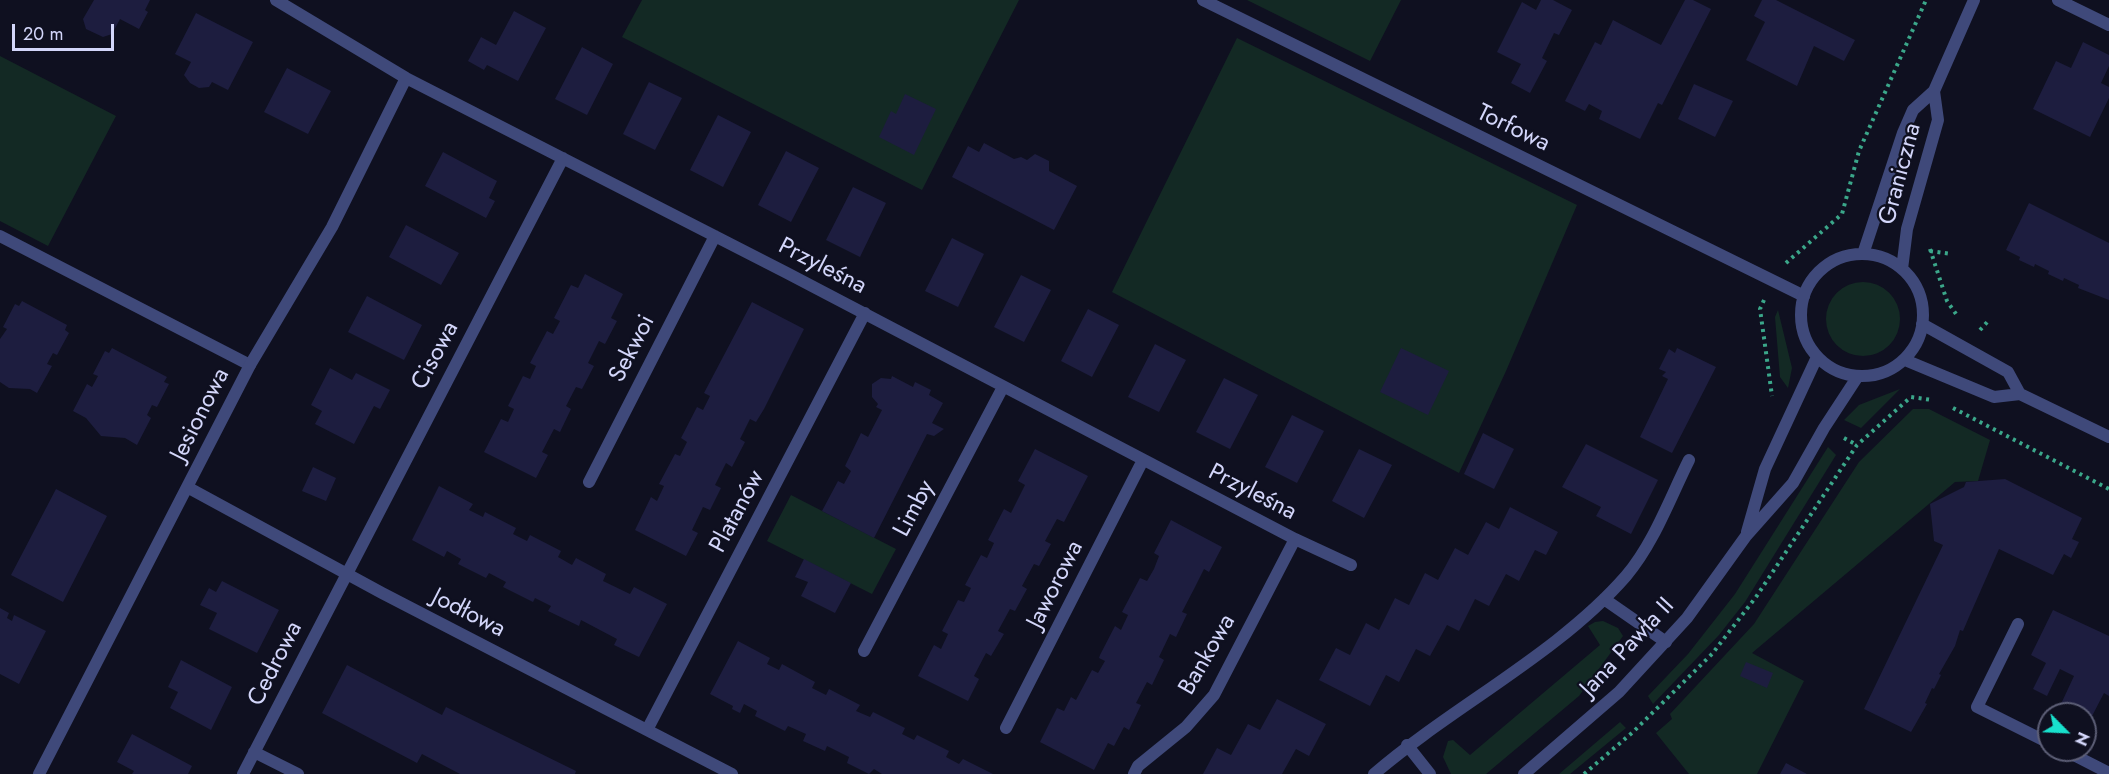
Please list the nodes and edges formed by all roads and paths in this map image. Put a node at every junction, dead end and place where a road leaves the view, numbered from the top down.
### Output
1 (276, 0) edge
2 (1203, 0) edge
3 (1926, 0) edge
4 (1974, 0) edge
5 (2058, 0) edge
6 (2109, 26) edge
7 (406, 78) junction
8 (1934, 91) junction
9 (563, 158) junction
10 (0, 236) edge
11 (716, 236) junction
12 (1929, 243) dead end
13 (1930, 251) junction
14 (1863, 254) junction
15 (1952, 254) dead end
16 (1781, 267) dead end
17 (1902, 269) junction
18 (1804, 296) junction
19 (1765, 298) dead end
20 (865, 313) junction
21 (1960, 322) dead end
22 (1922, 324) junction
23 (1817, 357) junction
24 (1905, 360) junction
25 (250, 365) junction
26 (1858, 376) junction
27 (1003, 387) junction
28 (2020, 394) junction
29 (1773, 400) dead end
30 (1935, 400) dead end
31 (1943, 403) dead end
32 (2109, 437) edge
33 (1143, 460) junction
34 (1689, 460) dead end
35 (589, 482) dead end
36 (187, 487) junction
37 (2109, 489) edge
38 (1746, 536) junction
39 (1295, 539) junction
40 (1351, 565) dead end
41 (346, 574) junction
42 (1604, 599) junction
43 (2018, 624) dead end
44 (1666, 642) junction
45 (864, 651) dead end
46 (1006, 728) dead end
47 (647, 730) junction
48 (2037, 736) edge
49 (1407, 745) junction
50 (254, 752) junction
51 (2087, 762) edge
52 (2109, 773) edge
53 (39, 774) edge
54 (243, 774) edge
55 (297, 774) edge
56 (732, 774) edge
57 (1134, 774) edge
58 (1374, 774) edge
59 (1431, 774) edge
60 (1524, 774) edge
61 (1584, 774) edge

1 - 7 street, Przyleśna
2 - 18 street, Torfowa
3 - 16 path
4 - 8 street, Graniczna
5 - 6 street
7 - 9 street, Przyleśna
7 - 25 street, Jesionowa
8 - 14 street, Graniczna
8 - 17 street, Graniczna
9 - 11 street, Przyleśna
9 - 41 street, Cisowa
10 - 25 street
11 - 20 street, Przyleśna
11 - 35 street, Sekwoi
12 - 13 path
13 - 15 path
13 - 21 path
14 - 17 street
14 - 18 street
17 - 22 street
18 - 23 street
19 - 29 path
20 - 27 street, Przyleśna
20 - 47 street, Platanów
22 - 24 street
22 - 28 street
23 - 26 street
23 - 38 street, Jana Pawła II
24 - 26 street
24 - 28 street
25 - 36 street, Jesionowa
26 - 38 street, Jana Pawła II
27 - 33 street, Przyleśna
27 - 45 street, Limby
28 - 32 street
30 - 61 path
31 - 37 path
33 - 39 street, Przyleśna
33 - 46 street, Jaworowa
34 - 42 street
36 - 41 street, Jodłowa
36 - 53 street, Jesionowa
38 - 44 street, Jana Pawła II
39 - 40 street, Przyleśna
39 - 57 street, Bankowa
41 - 47 street, Jodłowa
41 - 50 street, Cedrowa
42 - 44 street
42 - 49 street
43 - 48 street
44 - 60 street, Jana Pawła II
47 - 56 street, Jodłowa
49 - 58 street
49 - 59 street
50 - 54 street, Cedrowa
50 - 55 street
51 - 52 street

